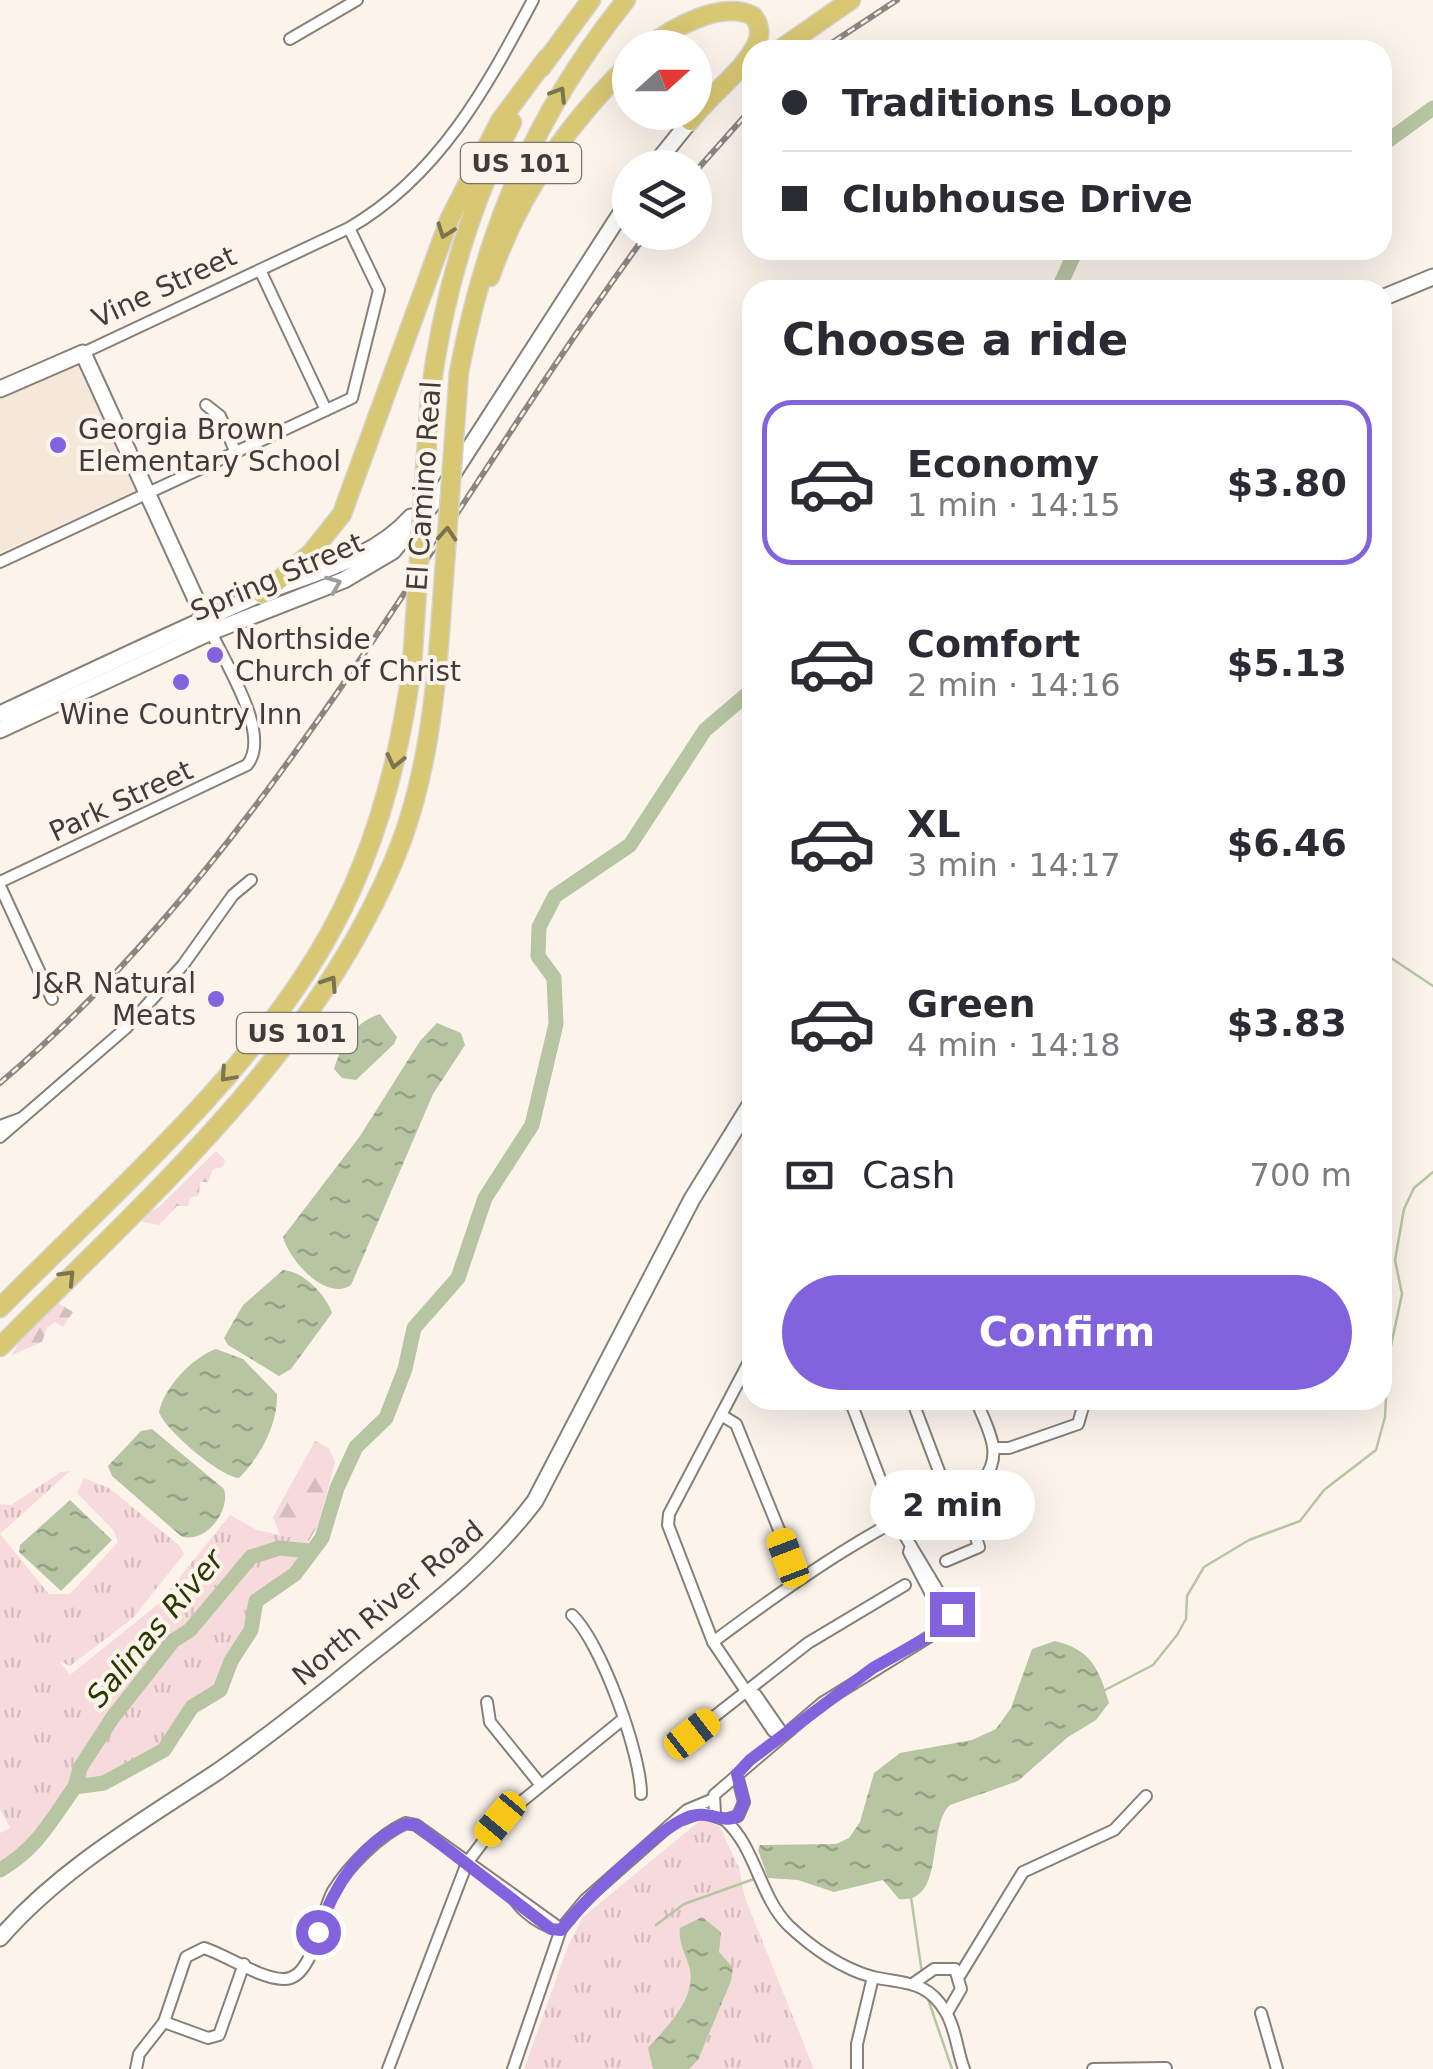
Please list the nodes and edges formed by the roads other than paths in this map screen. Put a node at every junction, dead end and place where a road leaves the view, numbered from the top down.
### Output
1 (357, 0) edge
2 (533, 0) edge
3 (591, 0) edge
4 (626, 0) edge
5 (851, 0) edge
6 (671, 30) edge
7 (290, 39) dead end
8 (756, 40) edge
9 (793, 40) edge
10 (548, 58) junction
11 (742, 61) edge
12 (742, 78) edge
13 (612, 81) edge
14 (712, 96) edge
15 (712, 103) edge
16 (683, 130) edge
17 (667, 150) edge
18 (612, 226) edge
19 (349, 228) junction
20 (260, 270) junction
21 (1433, 277) edge
22 (1392, 294) edge
23 (464, 348) junction
24 (83, 352) junction
25 (504, 388) junction
26 (0, 389) edge
27 (206, 405) dead end
28 (326, 410) junction
29 (236, 453) junction
30 (147, 494) junction
31 (0, 562) edge
32 (262, 594) junction
33 (208, 625) junction
34 (0, 714) edge
35 (0, 730) edge
36 (251, 880) dead end
37 (0, 884) edge
38 (52, 999) dead end
39 (22, 1118) junction
40 (742, 1118) edge
41 (0, 1126) edge
42 (0, 1137) edge
43 (0, 1308) edge
44 (0, 1347) edge
45 (742, 1376) edge
46 (854, 1410) edge
47 (916, 1410) edge
48 (980, 1410) edge
49 (1082, 1410) edge
50 (722, 1416) junction
51 (994, 1448) junction
52 (961, 1488) junction
53 (948, 1495) junction
54 (896, 1521) junction
55 (946, 1561) dead end
56 (799, 1579) junction
57 (905, 1585) dead end
58 (572, 1615) dead end
59 (947, 1615) junction
60 (932, 1635) junction
61 (713, 1642) junction
62 (746, 1691) junction
63 (486, 1702) dead end
64 (622, 1720) junction
65 (692, 1734) dead end
66 (783, 1734) junction
67 (737, 1774) junction
68 (540, 1784) junction
69 (724, 1788) junction
70 (737, 1790) junction
71 (641, 1794) dead end
72 (1146, 1796) dead end
73 (711, 1800) junction
74 (741, 1811) junction
75 (720, 1817) junction
76 (682, 1819) junction
77 (743, 1843) junction
78 (467, 1863) junction
79 (561, 1930) junction
80 (0, 1938) edge
81 (973, 1950) junction
82 (244, 1964) junction
83 (947, 1966) junction
84 (932, 1971) junction
85 (960, 1975) junction
86 (872, 1977) junction
87 (914, 1982) junction
88 (958, 1994) junction
89 (933, 1996) junction
90 (947, 2013) junction
91 (1261, 2013) dead end
92 (164, 2022) junction
93 (1166, 2068) edge
94 (136, 2069) edge
95 (388, 2069) edge
96 (513, 2069) edge
97 (857, 2069) edge
98 (964, 2069) edge
99 (1093, 2069) edge
100 (1277, 2069) edge

1 - 7 street
2 - 19 street, Vine Street
3 - 10 highway, El Camino Real / US 101
23 -> 4 highway, El Camino Real / US 101
5 - 9 highway
6 - 8 highway
10 -> 32 highway
10 -> 43 highway, El Camino Real / US 101, bridge
11 - 14 highway
12 - 15 highway
13 - 23 highway
16 - 17 main road
18 - 25 main road, Spring Street
19 - 20 street, Vine Street
19 - 28 street
20 - 24 street, Vine Street
20 - 28 street
21 - 22 main road
44 -> 23 highway, El Camino Real / US 101, bridge
24 - 26 main road, Vine Street
24 - 30 main road
25 - 32 main road, Spring Street
33 -> 25 main road, Spring Street
27 - 29 street
28 - 29 street
29 - 30 street
30 - 31 street
30 - 33 main road
32 - 33 main road, Spring Street
33 - 34 main road, Spring Street
33 - 35 main road, Spring Street
33 - 37 street, Park Street
36 - 39 street
37 - 38 street
39 - 41 street
39 - 42 street
40 - 80 main road, North River Road
45 - 50 street
46 - 54 street
47 - 53 street
48 - 51 street
49 - 51 street
50 - 56 street
50 - 61 street
51 - 52 street
52 - 53 street
52 - 55 street
53 - 54 street
54 - 56 street
54 - 59 street
56 - 61 street
57 - 62 street
58 - 64 street
59 - 60 street
59 - 60 street
60 - 66 street
61 - 62 street
62 - 65 street
62 - 66 street
63 - 68 street
64 - 68 street
64 - 71 street
66 - 67 street
67 - 69 street
67 - 70 street
68 - 78 street
69 - 70 street
69 - 73 street
70 - 74 street
72 - 81 street
73 - 75 street
73 - 76 street
74 - 75 street
74 - 77 street
75 - 76 street
75 - 77 street
76 - 79 street
77 - 86 street
78 - 79 street
78 - 82 street
78 - 95 street
79 - 96 street
81 - 83 street
81 - 85 street
82 - 92 street
82 - 92 street
83 - 84 street
83 - 85 street
84 - 87 street
84 - 89 street
85 - 88 street
86 - 87 street
86 - 97 street
87 - 89 street
88 - 89 street
88 - 90 street
89 - 90 street
90 - 98 street
91 - 100 street
92 - 94 street
93 - 99 street

